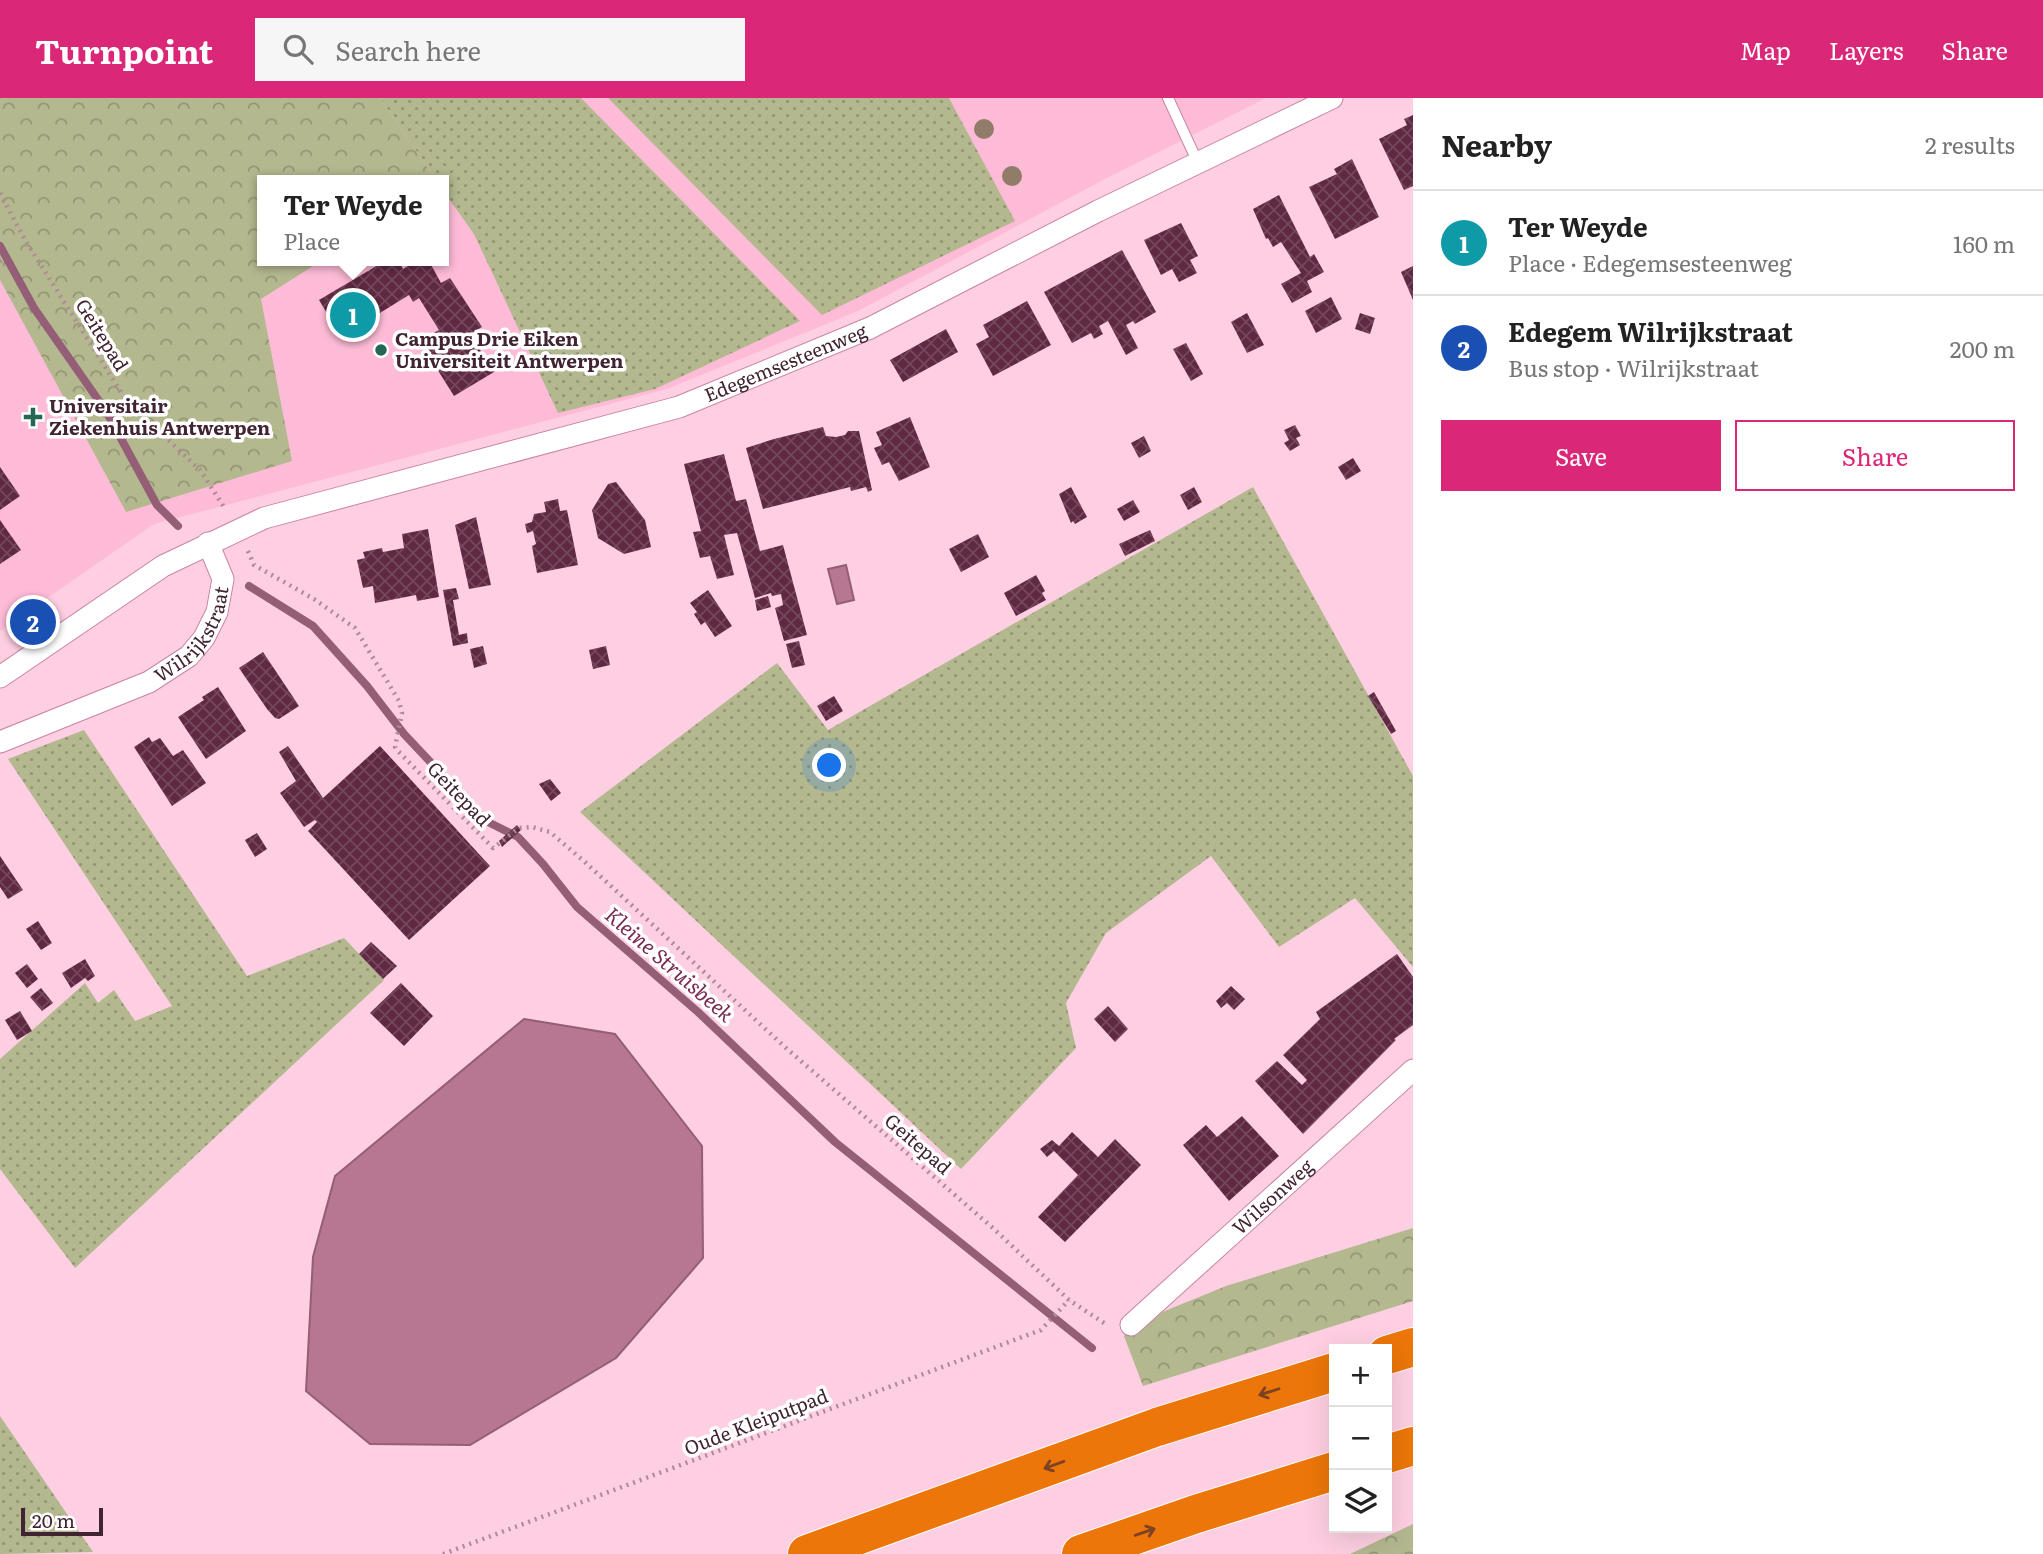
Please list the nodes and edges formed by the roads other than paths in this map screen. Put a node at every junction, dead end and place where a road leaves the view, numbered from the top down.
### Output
1 (1168, 98) edge
2 (1332, 98) edge
3 (1198, 163) junction
4 (208, 543) junction
5 (0, 677) edge
6 (0, 742) edge
7 (1413, 1070) edge
8 (1131, 1325) road end
9 (1413, 1347) edge
10 (1392, 1353) edge
11 (1329, 1373) edge
12 (1413, 1446) edge
13 (1392, 1452) edge
14 (1329, 1473) edge
15 (807, 1554) edge
16 (1081, 1554) edge

1 - 3 lane
2 - 3 street, Edegemsesteenweg
3 - 4 street, Edegemsesteenweg
4 - 5 street
4 - 6 street, Wilrijkstraat
7 - 8 street, Wilsonweg
9 - 10 highway
11 -> 15 highway
12 - 13 highway
16 -> 14 highway

